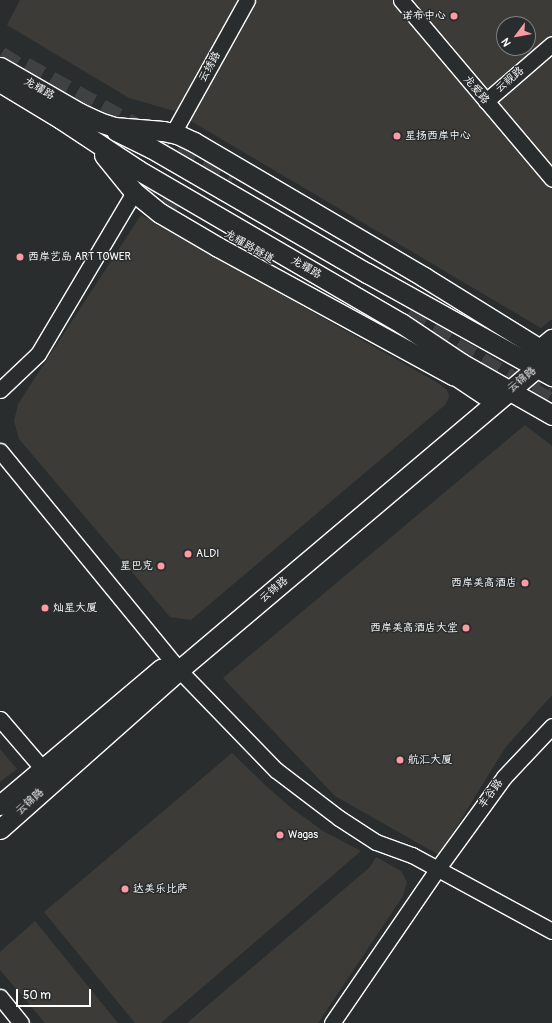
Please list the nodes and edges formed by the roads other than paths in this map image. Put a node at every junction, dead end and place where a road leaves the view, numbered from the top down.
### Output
1 (247, 0) edge
2 (401, 0) edge
3 (552, 44) edge
4 (0, 67) edge
5 (0, 82) edge
6 (486, 101) junction
7 (61, 119) junction
8 (99, 122) junction
9 (173, 133) junction
10 (232, 180) tunnel mouth
11 (552, 180) edge
12 (134, 192) junction
13 (178, 206) tunnel mouth
14 (455, 310) junction
15 (513, 332) junction
16 (509, 351) junction
17 (543, 358) edge
18 (457, 369) junction
19 (0, 390) edge
20 (497, 390) junction
21 (552, 415) edge
22 (0, 451) edge
23 (175, 665) junction
24 (0, 719) edge
25 (552, 726) edge
26 (43, 769) junction
27 (0, 805) edge
28 (0, 829) edge
29 (438, 868) junction
30 (552, 931) edge
31 (0, 997) edge
32 (21, 1023) edge
33 (332, 1023) edge

1 - 9 street, 云绣路
2 - 6 street, 龙爱路
3 - 6 street, 云视路
4 - 8 main road, 龙耀路
5 - 7 main road, 龙耀路
6 - 11 street, 龙爱路
7 - 12 main road, 龙耀路
7 - 18 main road, 龙耀路
8 - 9 main road, 龙耀路
8 - 16 main road, 龙耀路
9 - 15 main road, 龙耀路
10 - 14 main road
12 - 18 main road, 龙耀路
12 - 19 street
13 - 18 main road, 龙耀路隧道
14 - 15 main road
14 - 16 main road
15 - 17 main road, 龙耀路
16 - 17 main road, 龙耀路
17 - 20 main road, 云锦路
18 - 20 main road, 龙耀路
20 - 21 main road, 龙耀路
20 - 23 main road, 云锦路
22 - 23 street
23 - 26 main road, 云锦路
23 - 28 main road, 云锦路
23 - 29 street
24 - 26 street
25 - 29 street, 丰谷路
26 - 27 main road, 云锦路
29 - 30 street
29 - 33 street, 丰谷路
31 - 32 street

